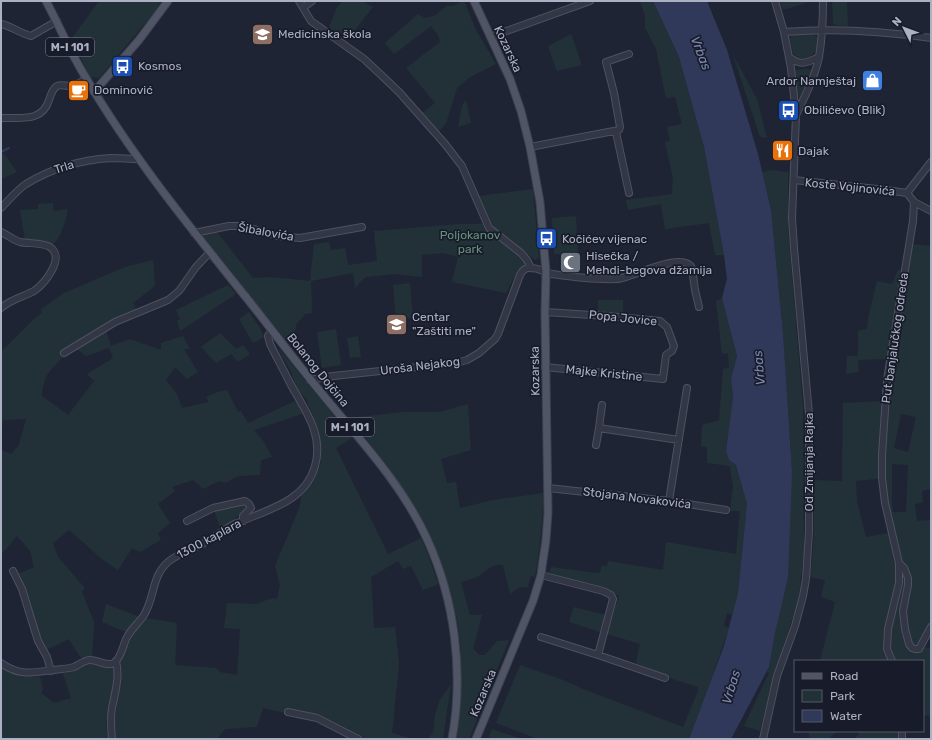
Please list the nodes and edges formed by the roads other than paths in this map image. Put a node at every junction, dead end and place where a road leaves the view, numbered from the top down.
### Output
1 (46, 1) edge
2 (168, 1) edge
3 (299, 1) edge
4 (312, 1) edge
5 (474, 1) edge
6 (590, 1) edge
7 (775, 1) edge
8 (823, 1) edge
9 (580, 3) edge
10 (304, 7) junction
11 (57, 21) junction
12 (1, 24) edge
13 (822, 30) junction
14 (784, 32) junction
15 (490, 36) junction
16 (931, 38) edge
17 (629, 54) dead end
18 (789, 57) junction
19 (819, 57) junction
20 (86, 79) junction
21 (94, 92) junction
22 (796, 115) junction
23 (1, 118) edge
24 (616, 132) junction
25 (530, 147) junction
26 (139, 159) junction
27 (931, 162) edge
28 (794, 180) junction
29 (629, 193) dead end
30 (907, 194) junction
31 (914, 202) junction
32 (1, 208) edge
33 (931, 211) edge
34 (362, 227) dead end
35 (1, 232) edge
36 (194, 233) junction
37 (210, 252) junction
38 (531, 268) junction
39 (546, 272) junction
40 (699, 307) dead end
41 (1, 308) edge
42 (545, 312) junction
43 (272, 330) junction
44 (64, 353) dead end
45 (545, 367) junction
46 (663, 379) joint
47 (310, 380) junction
48 (687, 388) dead end
49 (602, 405) dead end
50 (599, 428) junction
51 (679, 440) junction
52 (596, 445) dead end
53 (548, 488) junction
54 (669, 501) junction
55 (726, 510) dead end
56 (243, 521) junction
57 (187, 522) dead end
58 (899, 564) junction
59 (14, 571) dead end
60 (541, 574) junction
61 (931, 627) edge
62 (541, 637) dead end
63 (598, 655) junction
64 (892, 660) edge
65 (116, 661) junction
66 (1, 663) edge
67 (51, 670) junction
68 (665, 678) dead end
69 (288, 712) dead end
70 (112, 739) edge
71 (358, 739) edge
72 (452, 739) edge
73 (476, 739) edge
74 (763, 739) edge

1 - 11 main road, M-I 101
2 - 21 main road
3 - 10 street
4 - 10 street
5 - 15 main road, Kozarska
6 - 9 street
7 - 14 street
8 - 13 street
9 - 15 street
10 - 38 street
11 - 12 street
11 - 20 main road, M-I 101
13 - 14 street
13 - 16 street
13 - 19 street
14 - 18 street
15 - 25 main road, Kozarska
17 - 24 street
18 - 19 street
18 - 22 street
19 - 22 street
20 - 21 main road, M-I 101
20 - 23 street
21 - 26 main road, Bolanog Dojčina / M-I 101
22 - 28 street, Od Zmijanja Rajka
24 - 25 street
24 - 29 street
25 - 39 main road, Kozarska
26 - 32 street, Trla
26 - 36 main road, Bolanog Dojčina / M-I 101
27 - 30 street, Koste Vojinovića
28 - 30 street, Koste Vojinovića
28 - 74 street, Od Zmijanja Rajka
30 - 31 street, Koste Vojinovića
31 - 33 street, Koste Vojinovića
31 - 58 street, Put banjalučkog odreda
34 - 36 street, Šibalovića
35 - 41 street
36 - 37 main road, Bolanog Dojčina / M-I 101
37 - 43 main road, Bolanog Dojčina / M-I 101
37 - 44 street
38 - 39 street
38 - 47 street, Uroša Nejakog
39 - 40 street
39 - 42 main road, Kozarska
42 - 45 main road, Kozarska
42 - 46 street, Popa Jovice
43 - 47 main road, Bolanog Dojčina / M-I 101
43 - 56 street, 1300 kaplara
45 - 46 street, Majke Kristine
45 - 53 main road, Kozarska
47 - 72 main road, Bolanog Dojčina / M-I 101
48 - 51 street
49 - 50 street
50 - 51 street
50 - 52 street
51 - 54 street
53 - 54 street, Stojana Novakovića
53 - 60 main road, Kozarska
54 - 55 street, Stojana Novakovića
56 - 57 street
56 - 65 street, 1300 kaplara
58 - 61 street
58 - 64 street, Put banjalučkog odreda
59 - 67 street
60 - 63 street
60 - 73 main road, Kozarska
62 - 63 street
63 - 68 street
65 - 67 street
65 - 70 street
66 - 67 street
69 - 71 street

